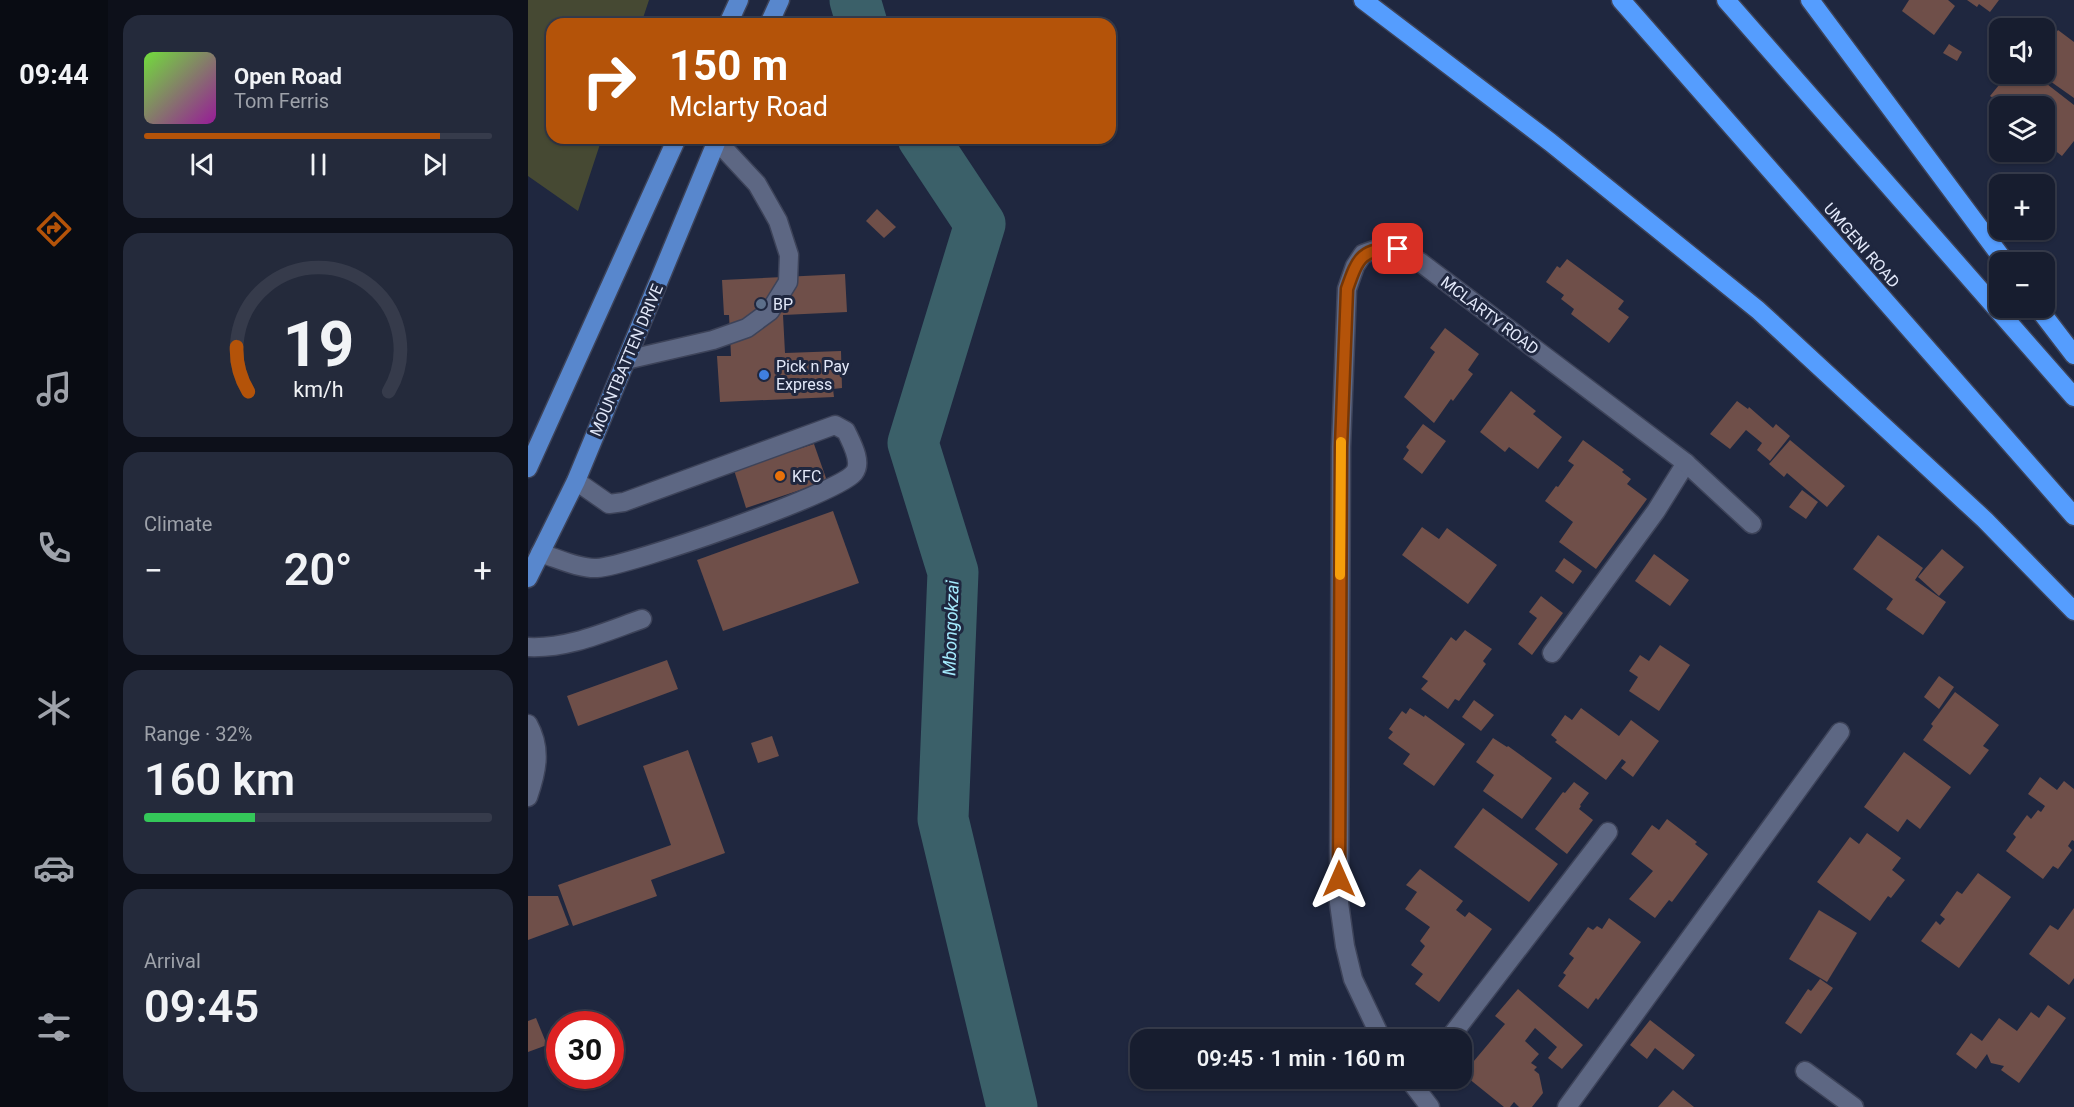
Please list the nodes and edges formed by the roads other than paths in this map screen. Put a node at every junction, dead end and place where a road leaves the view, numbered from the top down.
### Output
1 (739, 0) edge
2 (780, 0) edge
3 (1364, 0) edge
4 (1621, 0) edge
5 (1726, 0) edge
6 (1810, 0) edge
7 (731, 18) edge
8 (772, 18) edge
9 (674, 144) edge
10 (716, 144) edge
11 (722, 144) edge
12 (1998, 252) edge
13 (2046, 318) edge
14 (2074, 355) edge
15 (626, 360) junction
16 (2074, 397) edge
17 (1686, 463) junction
18 (528, 468) edge
19 (576, 481) junction
20 (2074, 516) edge
21 (1752, 524) dead end
22 (540, 553) junction
23 (528, 578) edge
24 (2074, 611) edge
25 (642, 619) dead end
26 (528, 647) edge
27 (1552, 653) dead end
28 (528, 724) edge
29 (1840, 732) dead end
30 (528, 797) edge
31 (1608, 831) dead end
32 (1377, 1029) edge
33 (1456, 1029) edge
34 (1805, 1071) dead end
35 (1418, 1089) edge
36 (1430, 1107) edge
37 (1567, 1107) edge
38 (1854, 1107) edge

1 - 7 main road
2 - 8 main road
3 - 24 highway
4 - 20 highway, UMGENI ROAD
5 - 16 highway
6 - 12 highway
9 - 18 main road
10 - 15 main road, MOUNTBATTEN DRIVE
11 - 15 street
13 - 14 highway
15 - 19 main road, MOUNTBATTEN DRIVE
17 - 21 street, MCLARTY ROAD
17 - 27 street
17 - 32 street, MCLARTY ROAD
19 - 22 main road, MOUNTBATTEN DRIVE
19 - 22 street
22 - 23 main road, MOUNTBATTEN DRIVE
25 - 26 street
28 - 30 street
29 - 37 street
31 - 33 street
34 - 38 street
35 - 36 street

